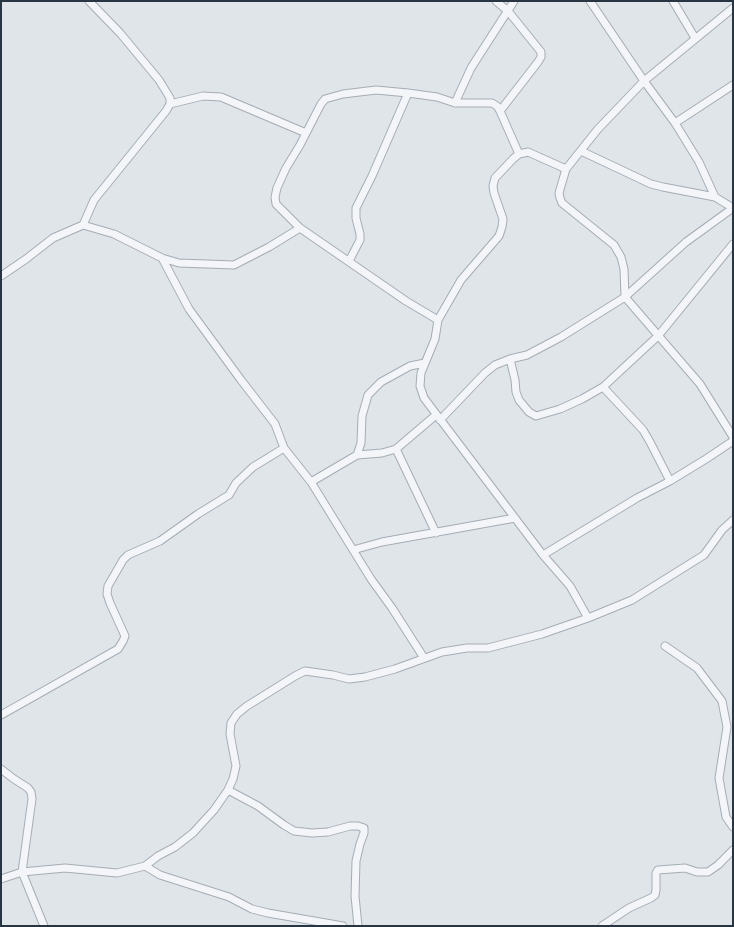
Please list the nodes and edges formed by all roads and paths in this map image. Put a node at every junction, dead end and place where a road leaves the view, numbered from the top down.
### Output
1 (90, 1) edge
2 (496, 1) edge
3 (514, 1) edge
4 (590, 1) edge
5 (673, 1) edge
6 (733, 8) edge
7 (508, 11) junction
8 (695, 38) junction
9 (644, 81) junction
10 (733, 85) edge
11 (408, 93) junction
12 (455, 103) junction
13 (170, 104) junction
14 (500, 110) junction
15 (675, 123) junction
16 (306, 133) junction
17 (581, 151) junction
18 (519, 154) junction
19 (566, 169) junction
20 (715, 197) junction
21 (733, 208) edge
22 (83, 225) junction
23 (300, 228) junction
24 (733, 244) edge
25 (162, 258) junction
26 (349, 261) junction
27 (1, 276) edge
28 (625, 297) junction
29 (438, 320) junction
30 (658, 336) junction
31 (510, 359) junction
32 (425, 363) junction
33 (603, 387) junction
34 (438, 417) junction
35 (733, 439) edge
36 (284, 448) junction
37 (396, 449) junction
38 (357, 455) junction
39 (670, 480) junction
40 (311, 482) junction
41 (515, 518) junction
42 (733, 520) edge
43 (436, 533) junction
44 (353, 550) junction
45 (543, 555) junction
46 (588, 618) junction
47 (665, 646) dead end
48 (424, 658) junction
49 (1, 715) edge
50 (733, 737) edge
51 (725, 741) junction
52 (1, 769) edge
53 (228, 790) junction
54 (733, 827) edge
55 (733, 850) edge
56 (145, 866) junction
57 (22, 872) junction
58 (1, 879) edge
59 (44, 926) edge
60 (343, 926) edge
61 (358, 926) edge
62 (602, 926) edge

1 - 13 street
2 - 7 street
3 - 7 street
4 - 9 street
5 - 8 street
6 - 8 street
7 - 12 street
7 - 14 street
8 - 9 street
9 - 15 street
9 - 17 street
10 - 15 street
11 - 12 street
11 - 16 street
11 - 26 street
12 - 14 street
13 - 16 street
13 - 22 street
14 - 18 street
15 - 20 street
16 - 23 street
17 - 19 street
17 - 20 street
18 - 19 street
18 - 29 street
19 - 28 street
20 - 21 street
21 - 28 street
22 - 25 street
22 - 27 street
23 - 25 street
23 - 26 street
24 - 30 street
25 - 36 street
26 - 29 street
28 - 30 street
28 - 31 street
29 - 32 street
30 - 33 street
30 - 35 street
31 - 33 street
31 - 34 street
32 - 34 street
32 - 38 street
33 - 39 street
34 - 37 street
34 - 41 street
35 - 39 street
36 - 40 street
36 - 49 street
37 - 38 street
37 - 43 street
38 - 40 street
39 - 45 street
40 - 44 street
41 - 43 street
41 - 45 street
42 - 46 street
43 - 44 street
44 - 48 street
45 - 46 street
46 - 48 street
47 - 51 street
48 - 53 street
50 - 51 street
51 - 54 street
52 - 57 street
53 - 56 street
53 - 61 street
55 - 62 street
56 - 57 street
56 - 60 street
57 - 58 street
57 - 59 street

